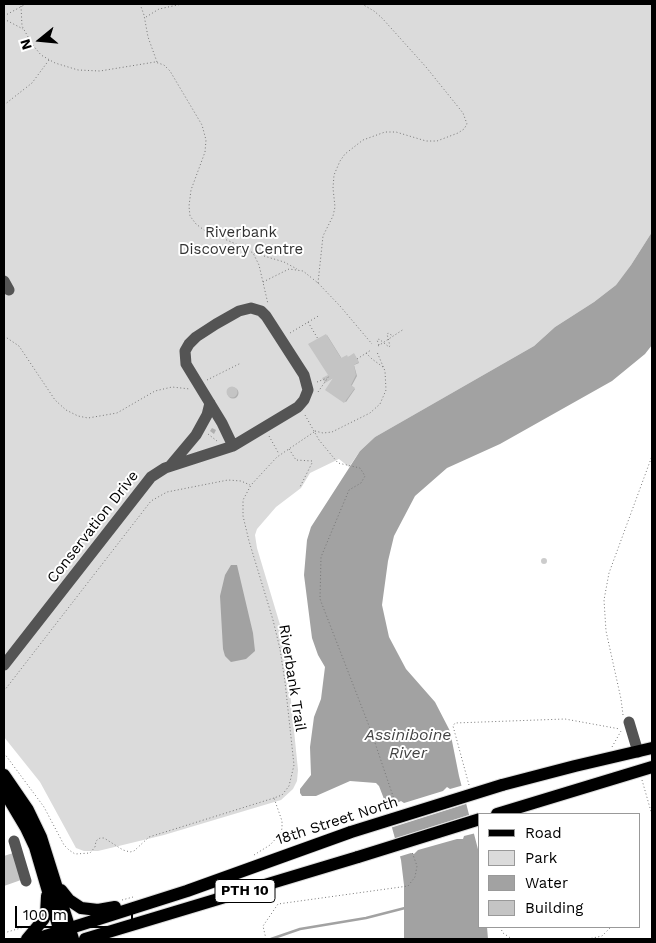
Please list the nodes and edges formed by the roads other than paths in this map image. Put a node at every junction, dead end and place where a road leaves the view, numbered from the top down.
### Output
1 (210, 403) junction
2 (230, 447) junction
3 (170, 466) junction
4 (4, 665) edge
5 (624, 724) road end
6 (652, 748) edge
7 (638, 752) junction
8 (652, 767) edge
9 (4, 775) edge
10 (4, 791) edge
11 (500, 813) edge
12 (478, 820) edge
13 (14, 841) dead end
14 (48, 873) junction
15 (26, 881) dead end
16 (176, 895) junction
17 (132, 925) junction
18 (66, 935) edge
19 (27, 939) edge
20 (36, 939) edge
21 (84, 939) edge
22 (104, 939) edge

1 - 2 street, Conservation Drive
1 - 2 street, Conservation Drive
1 - 3 street
2 - 3 street, Conservation Drive
3 - 4 street, Conservation Drive
5 - 7 street
6 - 7 main road, 18th Street North / PTH 10
7 - 16 main road, 18th Street North / PTH 10, bridge
8 - 11 main road
9 - 14 main road
10 - 14 main road
12 - 17 main road, PTH 10, bridge
13 - 15 street
14 - 16 main road
14 - 18 main road
14 - 19 main road
16 - 18 main road, 18th Street North / PTH 10
17 - 21 main road, PTH 10
17 - 22 main road
18 - 20 main road, 18th Street North / PTH 10

